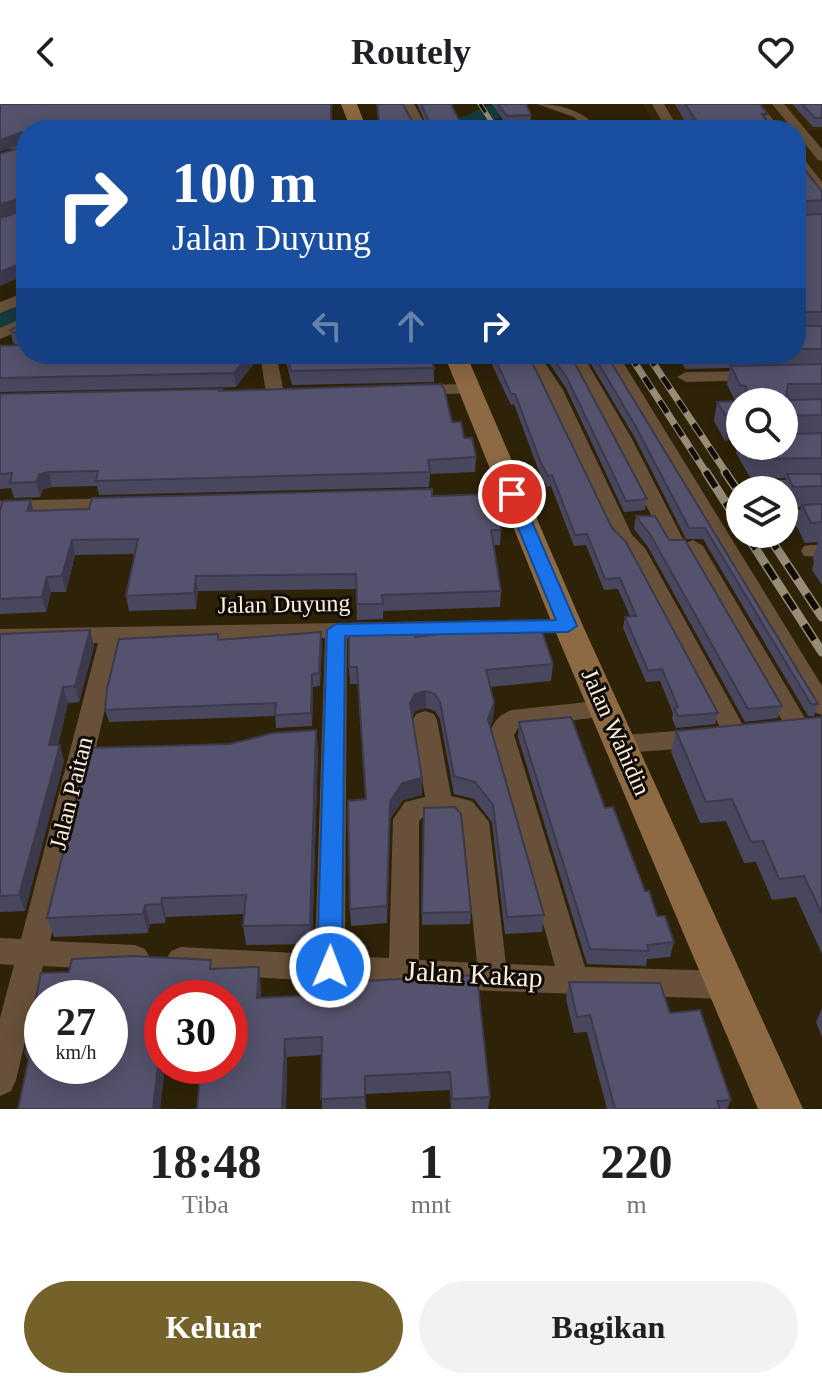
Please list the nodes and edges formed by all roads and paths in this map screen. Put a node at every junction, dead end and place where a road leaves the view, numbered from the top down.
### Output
1 (543, 104) edge
2 (755, 104) edge
3 (778, 104) edge
4 (583, 120) edge
5 (767, 120) edge
6 (791, 120) edge
7 (806, 138) edge
8 (822, 157) edge
9 (806, 170) edge
10 (822, 191) edge
11 (270, 364) edge
12 (459, 364) edge
13 (537, 364) edge
14 (579, 364) edge
15 (616, 364) edge
16 (777, 375) edge
17 (686, 377) dead end
18 (592, 387) junction
19 (470, 389) junction
20 (395, 390) edge
21 (554, 390) junction
22 (275, 393) edge
23 (596, 430) junction
24 (822, 485) edge
25 (798, 486) edge
26 (140, 504) edge
27 (0, 507) edge
28 (822, 515) edge
29 (798, 516) edge
30 (639, 519) junction
31 (568, 626) junction
32 (336, 630) junction
33 (112, 633) junction
34 (0, 637) edge
35 (822, 706) edge
36 (606, 709) junction
37 (425, 720) dead end
38 (811, 728) edge
39 (334, 736) junction
40 (737, 736) junction
41 (305, 738) edge
42 (622, 744) junction
43 (110, 754) edge
44 (80, 755) junction
45 (439, 805) junction
46 (15, 953) edge
47 (330, 967) junction
48 (404, 971) junction
49 (493, 978) junction
50 (573, 978) junction
51 (727, 985) junction
52 (0, 1080) edge
53 (781, 1109) edge

1 - 4 street
2 - 5 street
3 - 6 street
7 - 8 street
9 - 10 street
11 - 22 street
12 - 19 street, Jalan Wahidin
13 - 21 street
14 - 18 street
15 - 35 street
16 - 17 street
18 - 21 street
18 - 23 street
19 - 20 street
19 - 31 street, Jalan Wahidin
21 - 23 street
23 - 30 street
23 - 30 street
24 - 25 street
26 - 27 street
28 - 29 street
30 - 38 street
30 - 40 street
31 - 32 street, Jalan Duyung
31 - 36 street, Jalan Wahidin
32 - 33 street, Jalan Duyung
32 - 39 street
33 - 34 street, Jalan Duyung
33 - 44 street, Jalan Paitan
36 - 42 street, Jalan Wahidin
36 - 50 street
37 - 45 street
38 - 40 street
39 - 41 street
39 - 47 street
40 - 42 street
42 - 51 street, Jalan Wahidin
43 - 44 street
44 - 46 street, Jalan Paitan
45 - 48 street
45 - 49 street
46 - 47 street, Jalan Kakap
46 - 52 street
47 - 48 street, Jalan Kakap
48 - 49 street, Jalan Kakap
49 - 50 street, Jalan Kakap
50 - 51 street, Jalan Kakap
51 - 53 street, Jalan Wahidin

